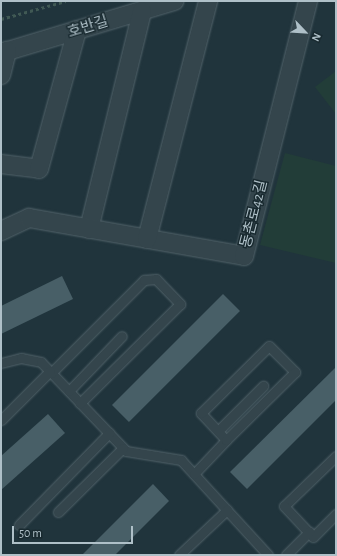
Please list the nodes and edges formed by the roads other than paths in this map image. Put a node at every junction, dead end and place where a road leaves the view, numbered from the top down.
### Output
1 (174, 1) edge
2 (208, 1) edge
3 (308, 1) edge
4 (142, 11) junction
5 (77, 30) junction
6 (4, 52) edge
7 (1, 75) edge
8 (1, 164) edge
9 (89, 229) junction
10 (1, 231) edge
11 (147, 239) junction
12 (122, 336) dead end
13 (1, 363) edge
14 (50, 372) junction
15 (263, 386) dead end
16 (69, 391) junction
17 (80, 403) junction
18 (1, 420) edge
19 (218, 431) junction
20 (109, 433) junction
21 (226, 440) junction
22 (123, 448) junction
23 (336, 456) edge
24 (194, 474) junction
25 (227, 510) junction
26 (58, 512) dead end
27 (336, 514) edge
28 (19, 525) dead end
29 (308, 532) junction
30 (184, 553) edge
31 (268, 555) edge
32 (286, 555) edge

1 - 4 street, 호반길
2 - 11 street
3 - 11 street, 동촌로42길
4 - 5 street, 호반길
4 - 9 street
5 - 6 street, 호반길
5 - 8 street
6 - 7 street
9 - 10 street, 동촌로42길
9 - 11 street, 동촌로42길
12 - 16 lane
13 - 14 lane
14 - 16 lane
14 - 17 lane
14 - 18 lane
15 - 19 lane
16 - 17 lane
17 - 20 lane
19 - 21 lane
19 - 21 lane
20 - 22 lane
20 - 28 lane
21 - 24 lane
22 - 24 lane
22 - 26 lane
23 - 29 lane
24 - 25 lane
25 - 30 lane
25 - 31 lane
27 - 29 lane
29 - 32 lane

